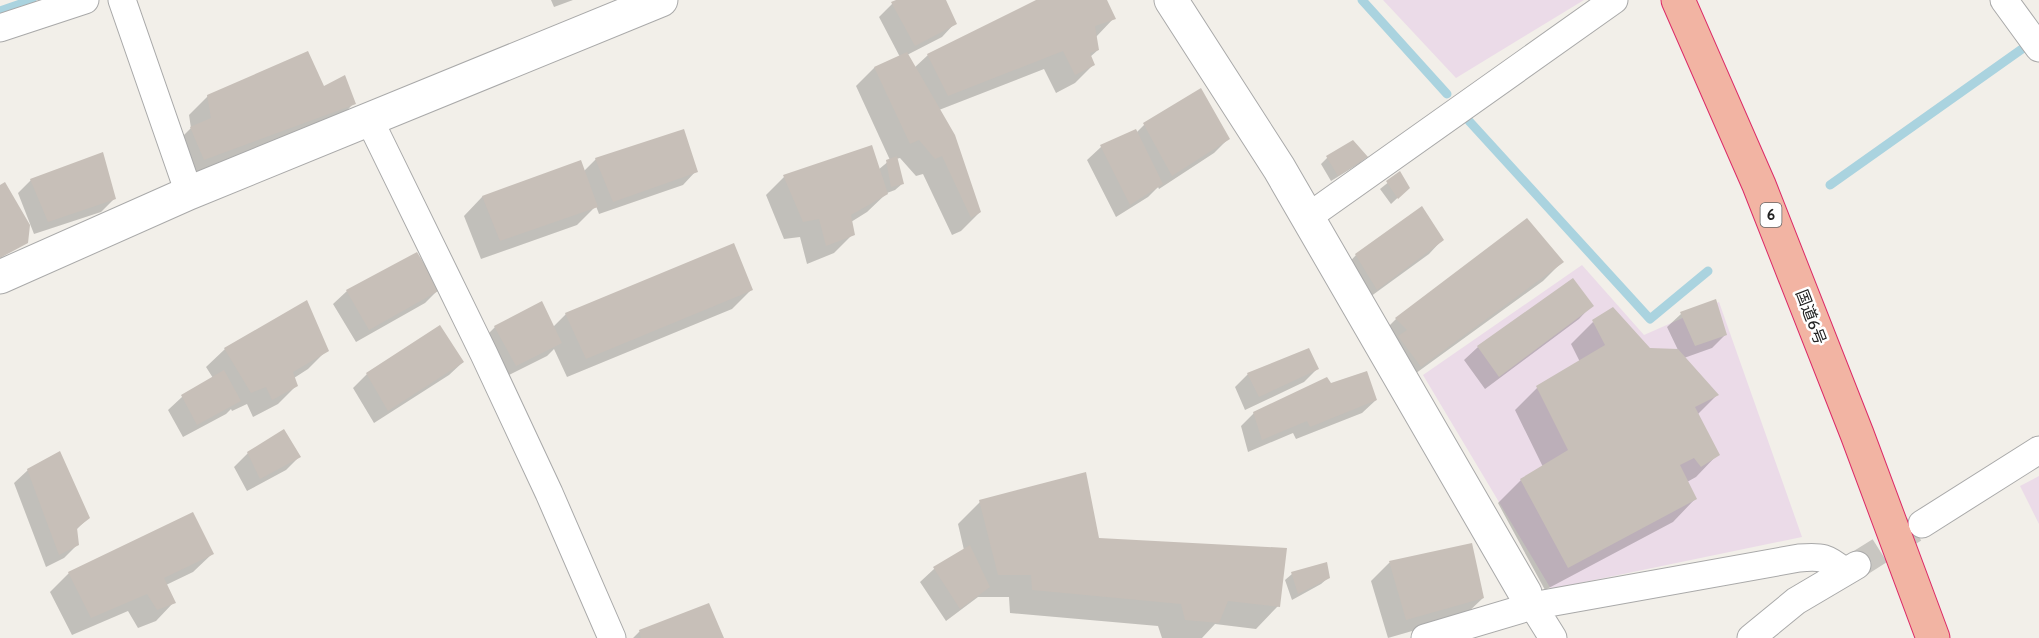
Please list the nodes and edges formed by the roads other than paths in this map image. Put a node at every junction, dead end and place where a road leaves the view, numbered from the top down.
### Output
1 (85, 0) edge
2 (122, 0) edge
3 (661, 0) edge
4 (1172, 0) edge
5 (1614, 0) edge
6 (1678, 0) edge
7 (2004, 0) edge
8 (0, 28) edge
9 (2039, 48) edge
10 (370, 121) junction
11 (189, 194) junction
12 (1308, 217) junction
13 (0, 277) edge
14 (2039, 450) edge
15 (1922, 524) tunnel mouth
16 (1528, 599) junction
17 (612, 638) edge
18 (1425, 638) edge
19 (1552, 638) edge
20 (1751, 638) edge
21 (1933, 638) edge

1 - 8 street
2 - 11 street
3 - 10 street
4 - 12 street
5 - 12 street
6 - 21 highway, 国道6号 / 6
7 - 9 street
10 - 11 street
10 - 17 street
11 - 13 street
12 - 16 street
14 - 15 street
16 - 18 street
16 - 19 street
16 - 20 street

